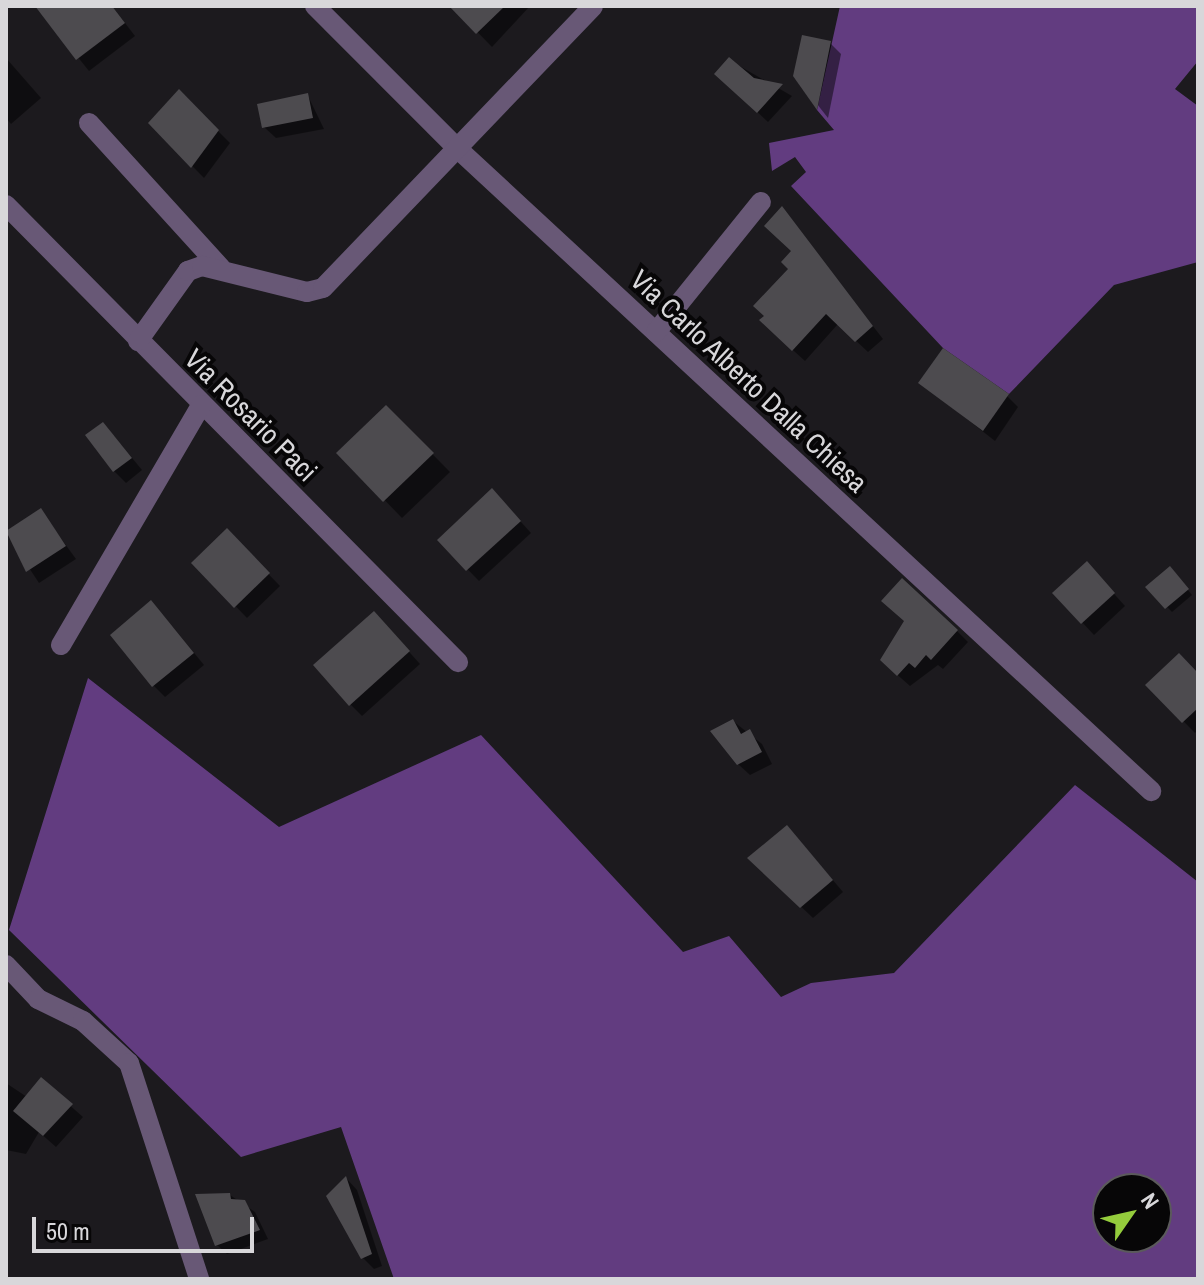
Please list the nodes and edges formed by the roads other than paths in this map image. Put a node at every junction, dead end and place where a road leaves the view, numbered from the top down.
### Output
1 (315, 6) edge
2 (593, 6) edge
3 (89, 123) dead end
4 (458, 149) junction
5 (761, 202) dead end
6 (6, 205) edge
7 (221, 268) junction
8 (656, 332) junction
9 (138, 341) junction
10 (201, 405) junction
11 (61, 645) dead end
12 (458, 662) dead end
13 (1151, 791) dead end
14 (6, 965) edge
15 (199, 1279) edge

1 - 4 street, Via Carlo Alberto Dalla Chiesa
2 - 4 street
3 - 7 street
4 - 7 street
4 - 8 street, Via Carlo Alberto Dalla Chiesa
5 - 8 street
6 - 9 street, Via Rosario Paci
7 - 9 street
8 - 13 street, Via Carlo Alberto Dalla Chiesa
9 - 10 street, Via Rosario Paci
10 - 11 street
10 - 12 street, Via Rosario Paci
14 - 15 street

